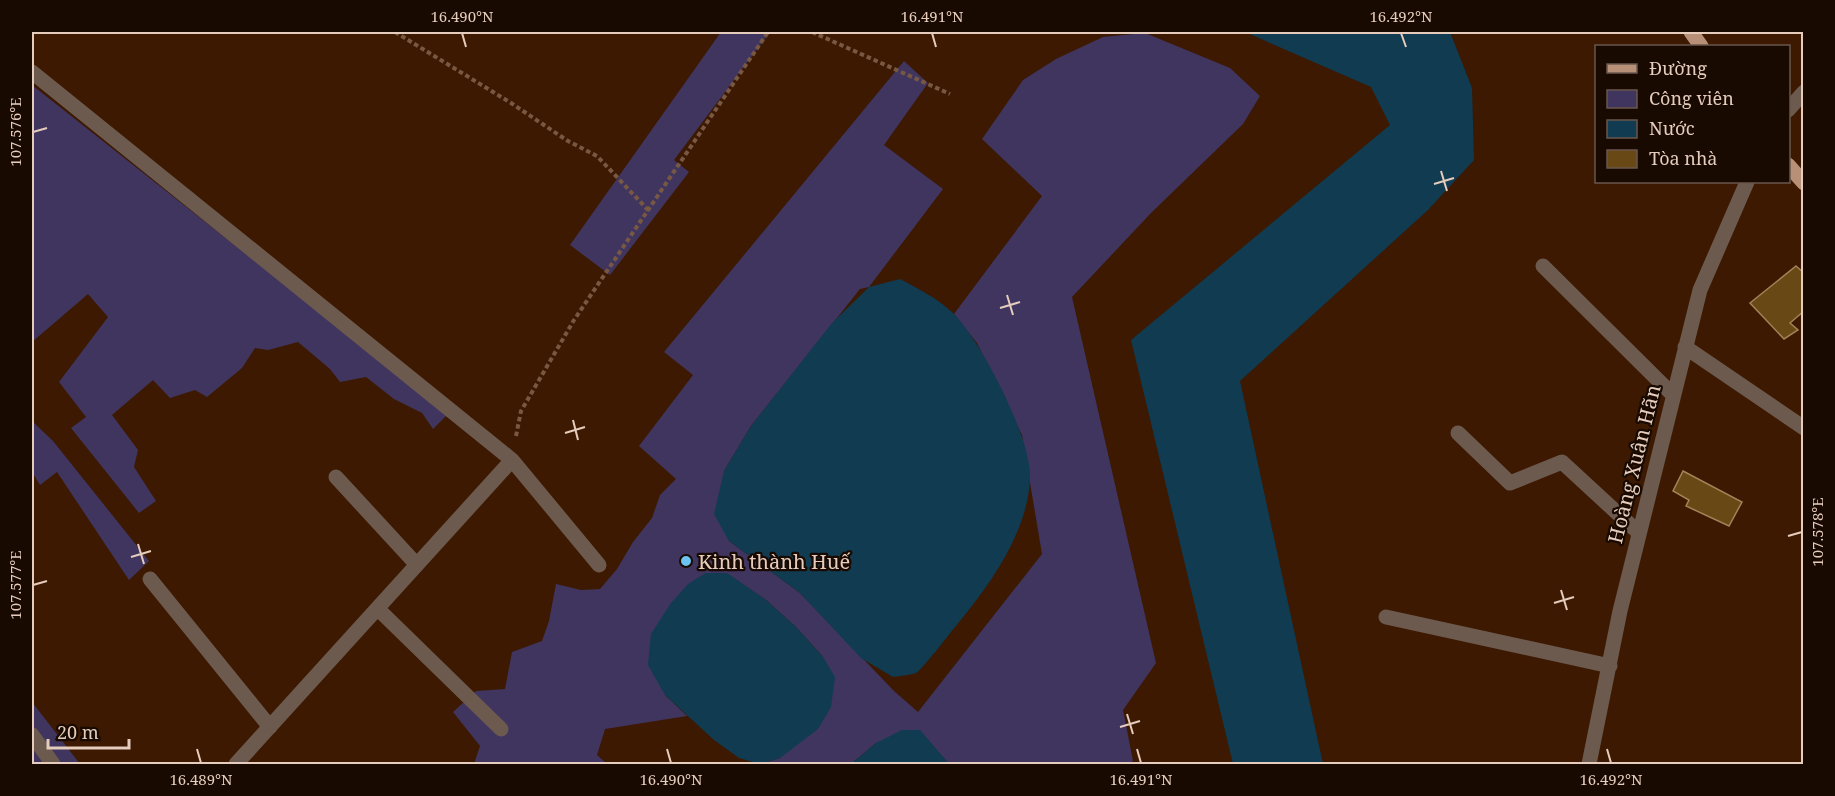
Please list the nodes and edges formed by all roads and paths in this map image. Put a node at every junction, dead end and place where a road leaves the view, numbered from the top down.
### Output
1 (395, 32) edge
2 (768, 32) edge
3 (812, 32) edge
4 (1691, 32) edge
5 (1700, 45) edge
6 (32, 72) edge
7 (1803, 92) edge
8 (950, 94) dead end
9 (1790, 108) edge
10 (1790, 167) edge
11 (1747, 183) edge
12 (1803, 183) edge
13 (649, 211) junction
14 (1543, 266) dead end
15 (1685, 347) junction
16 (1673, 395) junction
17 (1803, 428) edge
18 (1458, 433) dead end
19 (512, 460) junction
20 (336, 477) dead end
21 (1639, 533) junction
22 (417, 565) junction
23 (598, 565) dead end
24 (150, 579) dead end
25 (378, 609) junction
26 (1386, 617) dead end
27 (1610, 666) junction
28 (270, 727) junction
29 (501, 729) dead end
30 (32, 735) edge
31 (53, 765) edge
32 (236, 765) edge
33 (1589, 765) edge

1 - 13 path
2 - 13 path
3 - 8 path
4 - 5 main road
6 - 19 street
7 - 9 street
10 - 12 main road
11 - 15 street, Hoàng Xuân Hãn
13 - 19 path
14 - 16 street
15 - 16 street, Hoàng Xuân Hãn
15 - 17 street
16 - 21 street, Hoàng Xuân Hãn
18 - 21 street
19 - 22 street
19 - 23 street
20 - 22 street
21 - 27 street, Hoàng Xuân Hãn
22 - 25 street
24 - 28 street
25 - 28 street
25 - 29 street
26 - 27 street
27 - 33 street, Hoàng Xuân Hãn
28 - 32 street
30 - 31 street

